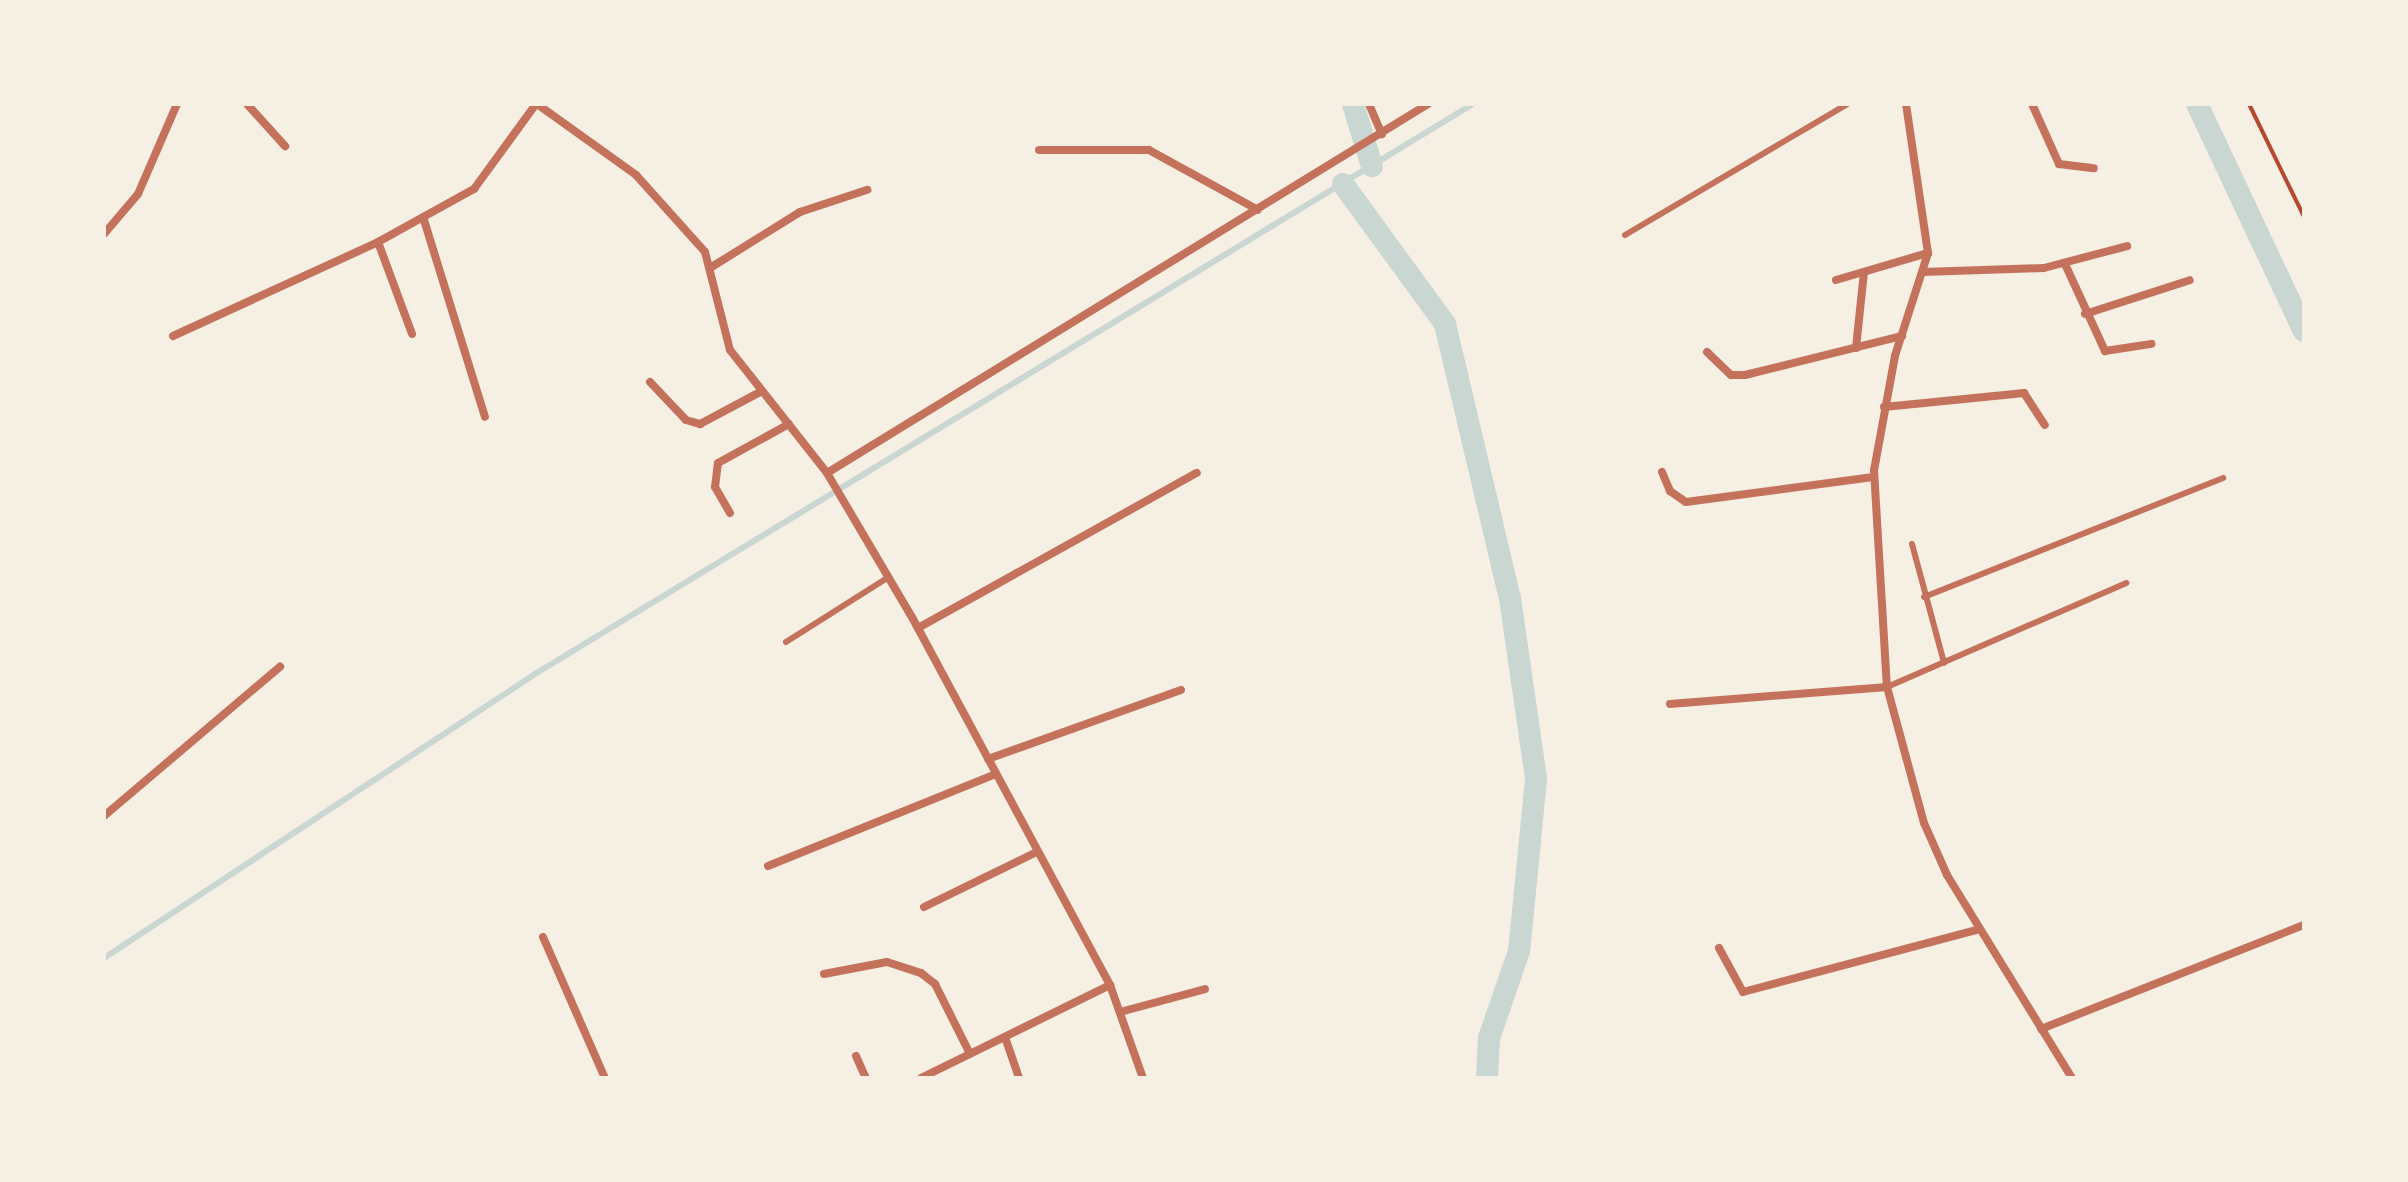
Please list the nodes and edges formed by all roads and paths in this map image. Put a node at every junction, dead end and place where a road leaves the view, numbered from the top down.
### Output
1 (177, 104) edge
2 (247, 104) edge
3 (537, 104) edge
4 (1369, 104) edge
5 (1428, 104) edge
6 (1847, 104) edge
7 (1906, 104) edge
8 (2032, 104) edge
9 (2249, 104) edge
10 (1378, 136) junction
11 (285, 146) dead end
12 (1039, 150) dead end
13 (2094, 168) dead end
14 (867, 190) dead end
15 (1258, 210) junction
16 (2304, 217) edge
17 (424, 220) junction
18 (104, 234) edge
19 (1625, 235) dead end
20 (378, 242) junction
21 (2127, 246) dead end
22 (1928, 253) junction
23 (2065, 264) junction
24 (710, 268) junction
25 (1864, 272) junction
26 (1923, 272) junction
27 (1836, 280) dead end
28 (2190, 280) dead end
29 (2085, 314) junction
30 (412, 334) dead end
31 (173, 336) dead end
32 (1902, 336) junction
33 (2151, 344) dead end
34 (1856, 348) junction
35 (1707, 352) dead end
36 (650, 382) dead end
37 (762, 391) junction
38 (1884, 407) junction
39 (485, 417) dead end
40 (789, 424) junction
41 (2045, 425) dead end
42 (1662, 472) dead end
43 (1197, 473) dead end
44 (829, 475) junction
45 (1873, 477) junction
46 (2223, 478) dead end
47 (730, 513) dead end
48 (1912, 544) dead end
49 (889, 577) junction
50 (2126, 583) dead end
51 (1924, 597) junction
52 (918, 628) junction
53 (786, 642) dead end
54 (1944, 663) junction
55 (280, 667) dead end
56 (1887, 687) junction
57 (1181, 690) dead end
58 (1670, 704) dead end
59 (988, 759) junction
60 (996, 774) junction
61 (104, 816) edge
62 (1037, 852) junction
63 (768, 866) dead end
64 (924, 907) dead end
65 (2304, 925) edge
66 (1976, 930) junction
67 (543, 937) dead end
68 (1719, 948) dead end
69 (824, 974) dead end
70 (1110, 985) junction
71 (1205, 989) dead end
72 (1120, 1012) junction
73 (2041, 1029) junction
74 (1005, 1037) junction
75 (970, 1054) junction
76 (856, 1056) dead end
77 (941, 1073) edge
78 (605, 1078) edge
79 (866, 1078) edge
80 (921, 1078) edge
81 (1019, 1078) edge
82 (1143, 1078) edge
83 (2072, 1078) edge

1 - 18 street
2 - 11 street
3 - 17 street
3 - 24 street
4 - 10 street
5 - 10 street
6 - 19 lane
7 - 22 street
8 - 13 street
9 - 16 path
10 - 15 street
12 - 15 street
14 - 24 street
15 - 44 street
17 - 20 street
17 - 39 street
20 - 30 street
20 - 31 street
21 - 23 street
22 - 25 street
22 - 26 street
23 - 26 street
23 - 29 street
24 - 37 street
25 - 27 street
25 - 34 street
26 - 32 street
28 - 29 street
29 - 33 street
32 - 34 street
32 - 38 street
34 - 35 street
36 - 37 street
37 - 40 street
38 - 41 street
38 - 45 street
40 - 44 street
40 - 47 street
42 - 45 street
43 - 52 street
44 - 49 street
45 - 56 street
46 - 51 lane
48 - 51 lane
49 - 52 street
49 - 53 lane
50 - 54 lane
51 - 54 lane
52 - 59 street
54 - 56 lane
55 - 61 street
56 - 58 street
56 - 66 street
57 - 59 street
59 - 60 street
60 - 62 street
60 - 63 street
62 - 64 street
62 - 70 street
65 - 73 street
66 - 68 street
66 - 73 street
67 - 78 street
69 - 75 street
70 - 72 street
70 - 74 street
71 - 72 street
72 - 82 street
73 - 83 street
74 - 75 street
74 - 81 street
75 - 77 street
76 - 79 street
77 - 80 street

